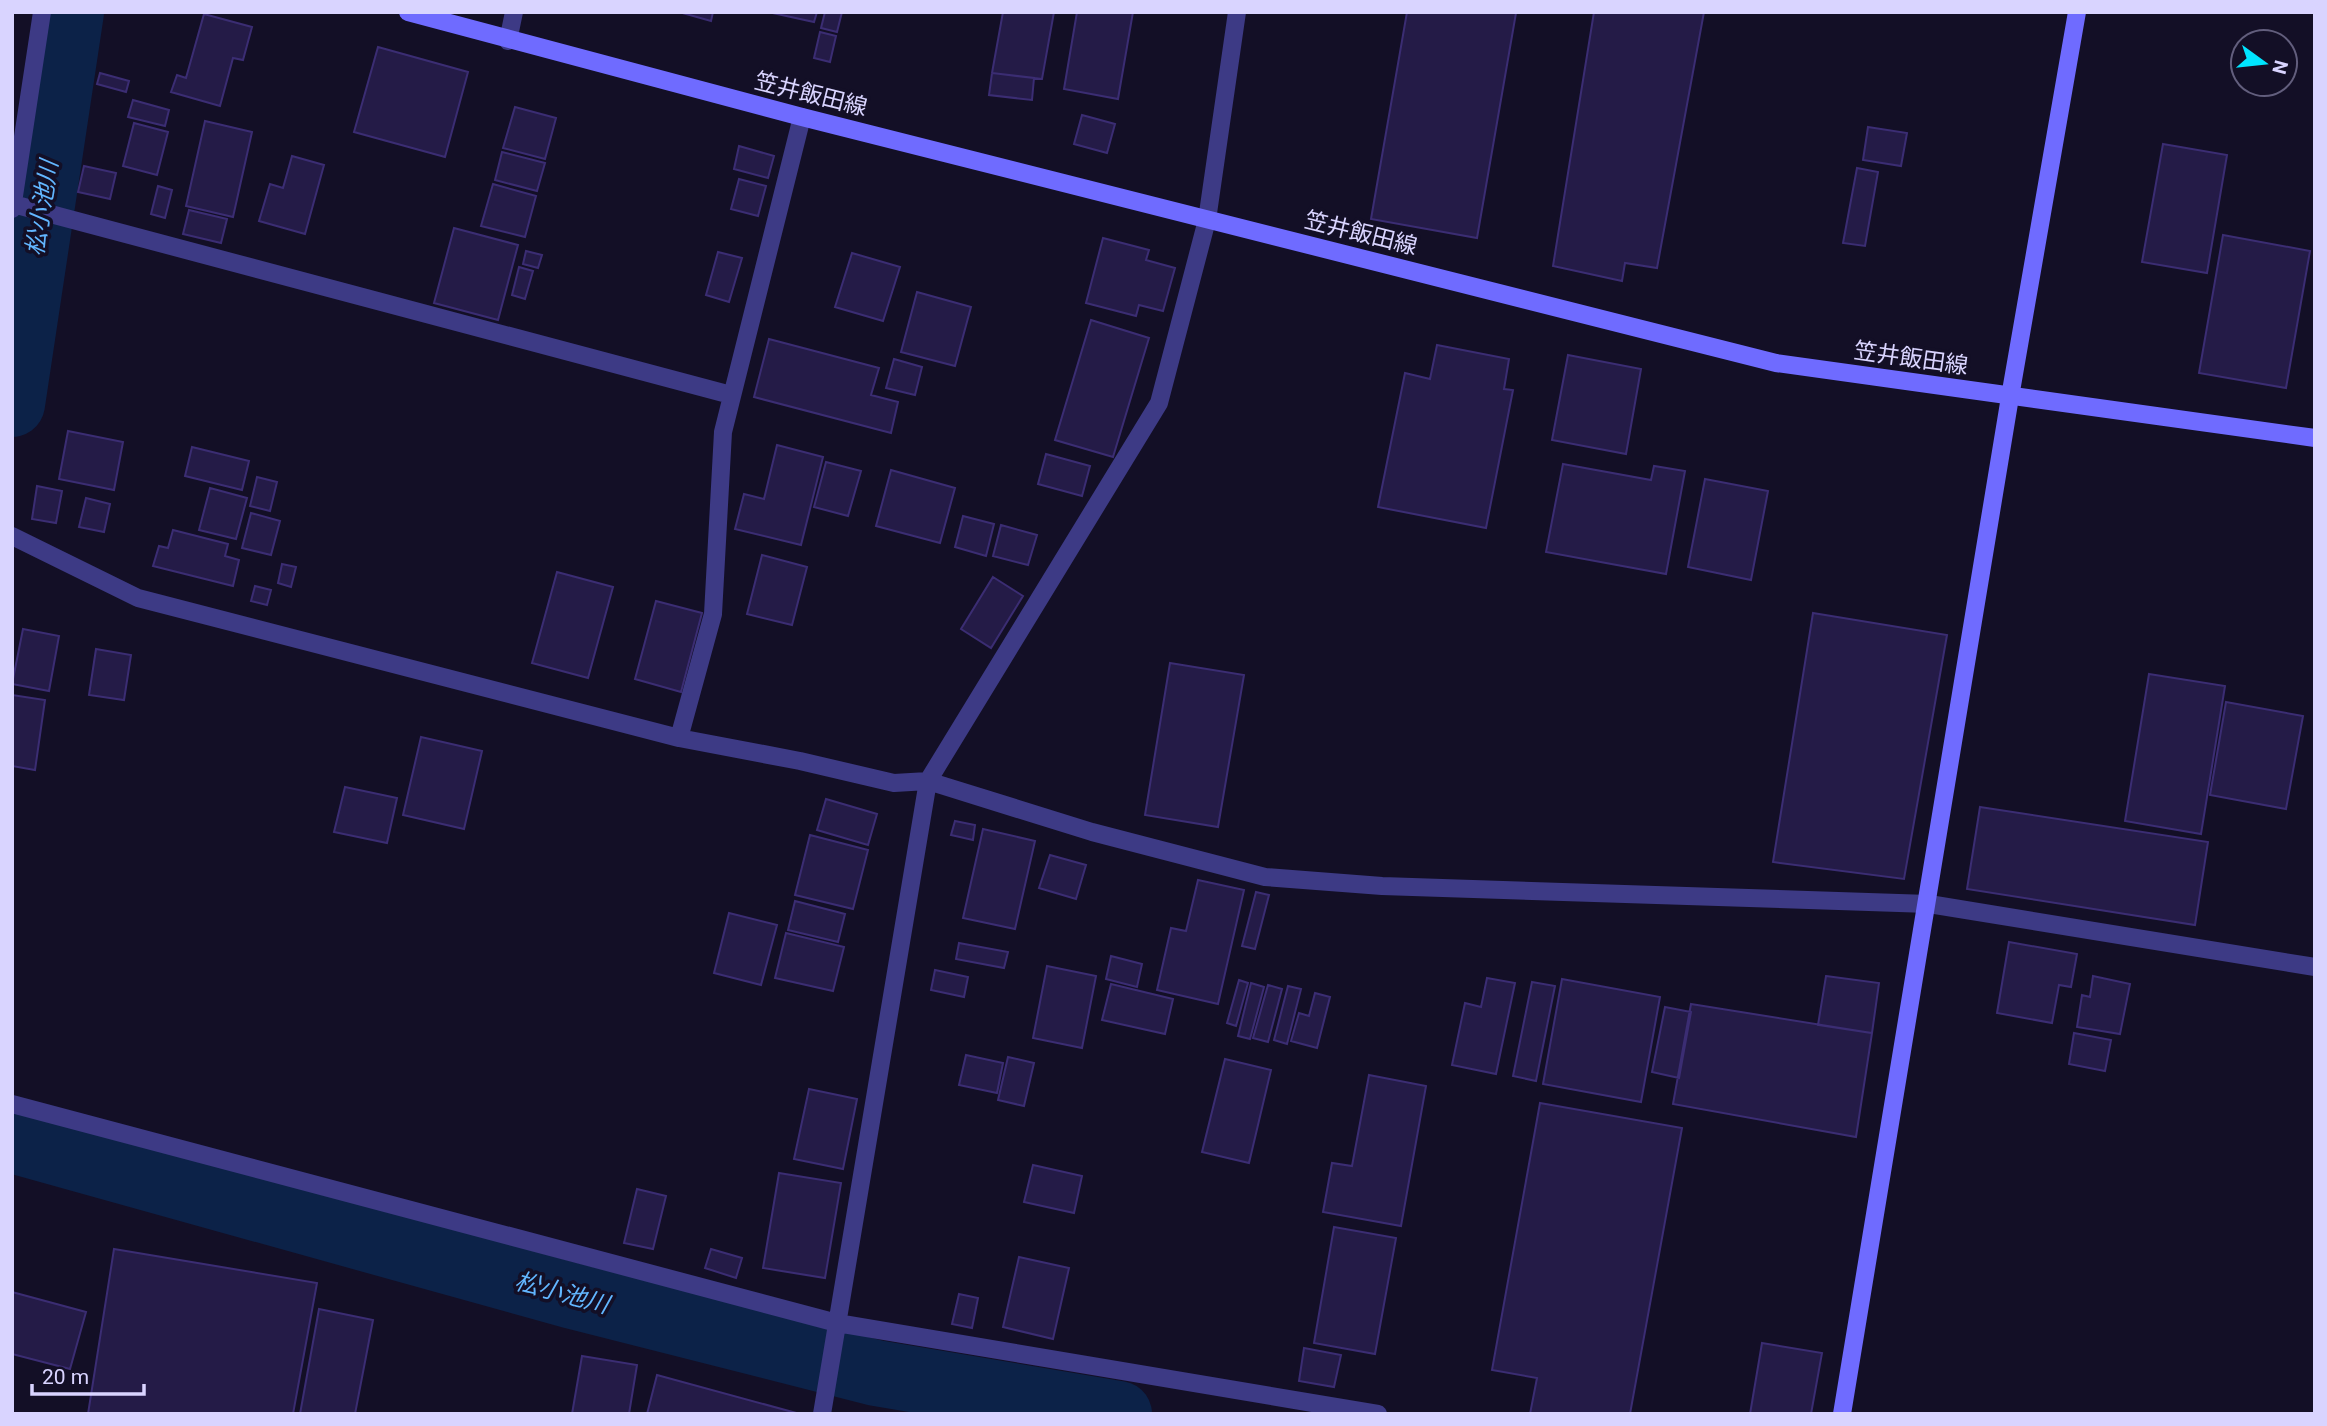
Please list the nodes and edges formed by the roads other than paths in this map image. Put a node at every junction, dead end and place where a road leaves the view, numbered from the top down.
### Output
1 (42, 12) edge
2 (408, 12) edge
3 (514, 12) edge
4 (1237, 12) edge
5 (2077, 12) edge
6 (508, 41) junction
7 (802, 117) junction
8 (14, 206) edge
9 (1207, 220) junction
10 (731, 395) junction
11 (2010, 397) junction
12 (2315, 438) edge
13 (15, 538) edge
14 (679, 738) junction
15 (928, 781) junction
16 (1929, 904) junction
17 (2315, 967) edge
18 (12, 1104) edge
19 (837, 1325) junction
20 (822, 1414) edge
21 (1378, 1414) edge
22 (1842, 1414) edge

1 - 8 street
2 - 6 main road, 笠井飯田線
3 - 6 street
4 - 9 street
5 - 11 main road
6 - 7 main road, 笠井飯田線
7 - 9 main road, 笠井飯田線
7 - 10 street
8 - 10 street
9 - 11 main road, 笠井飯田線
9 - 15 street
10 - 14 street
11 - 12 main road, 笠井飯田線
11 - 16 main road
13 - 14 street
14 - 15 street
15 - 16 street
15 - 19 street
16 - 17 street
16 - 22 main road
18 - 19 street
19 - 20 street
19 - 21 street

